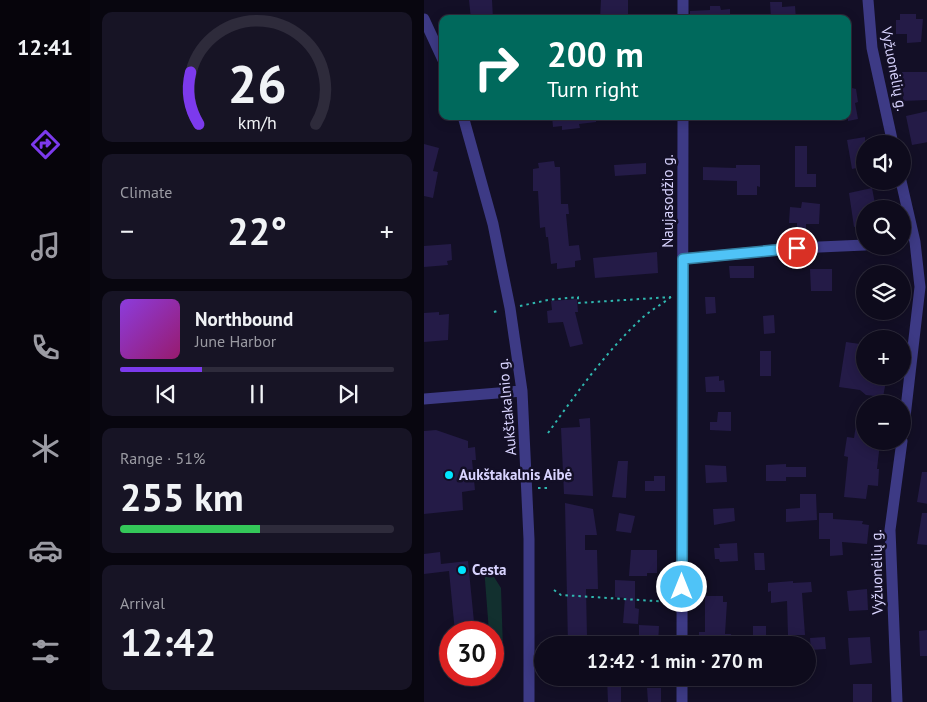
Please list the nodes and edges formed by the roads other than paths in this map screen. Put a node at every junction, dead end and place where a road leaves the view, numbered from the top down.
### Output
1 (683, 0) edge
2 (868, 0) edge
3 (683, 15) edge
4 (424, 19) edge
5 (439, 51) edge
6 (464, 120) edge
7 (683, 120) edge
8 (891, 135) edge
9 (903, 190) edge
10 (911, 242) edge
11 (915, 242) junction
12 (856, 245) edge
13 (683, 259) junction
14 (522, 391) junction
15 (908, 395) edge
16 (424, 400) edge
17 (901, 450) edge
18 (682, 636) edge
19 (682, 686) edge
20 (529, 702) edge
21 (682, 702) edge
22 (897, 702) edge

1 - 3 street
2 - 8 street, Vyžuonėlių g.
4 - 5 street
6 - 14 street, Aukštakalnio g.
7 - 13 street, Naujasodžio g.
9 - 11 street
10 - 11 street
11 - 15 street
12 - 13 street
13 - 18 street, Naujasodžio g.
14 - 16 street
14 - 20 street, Aukštakalnio g.
17 - 22 street, Vyžuonėlių g.
19 - 21 street

